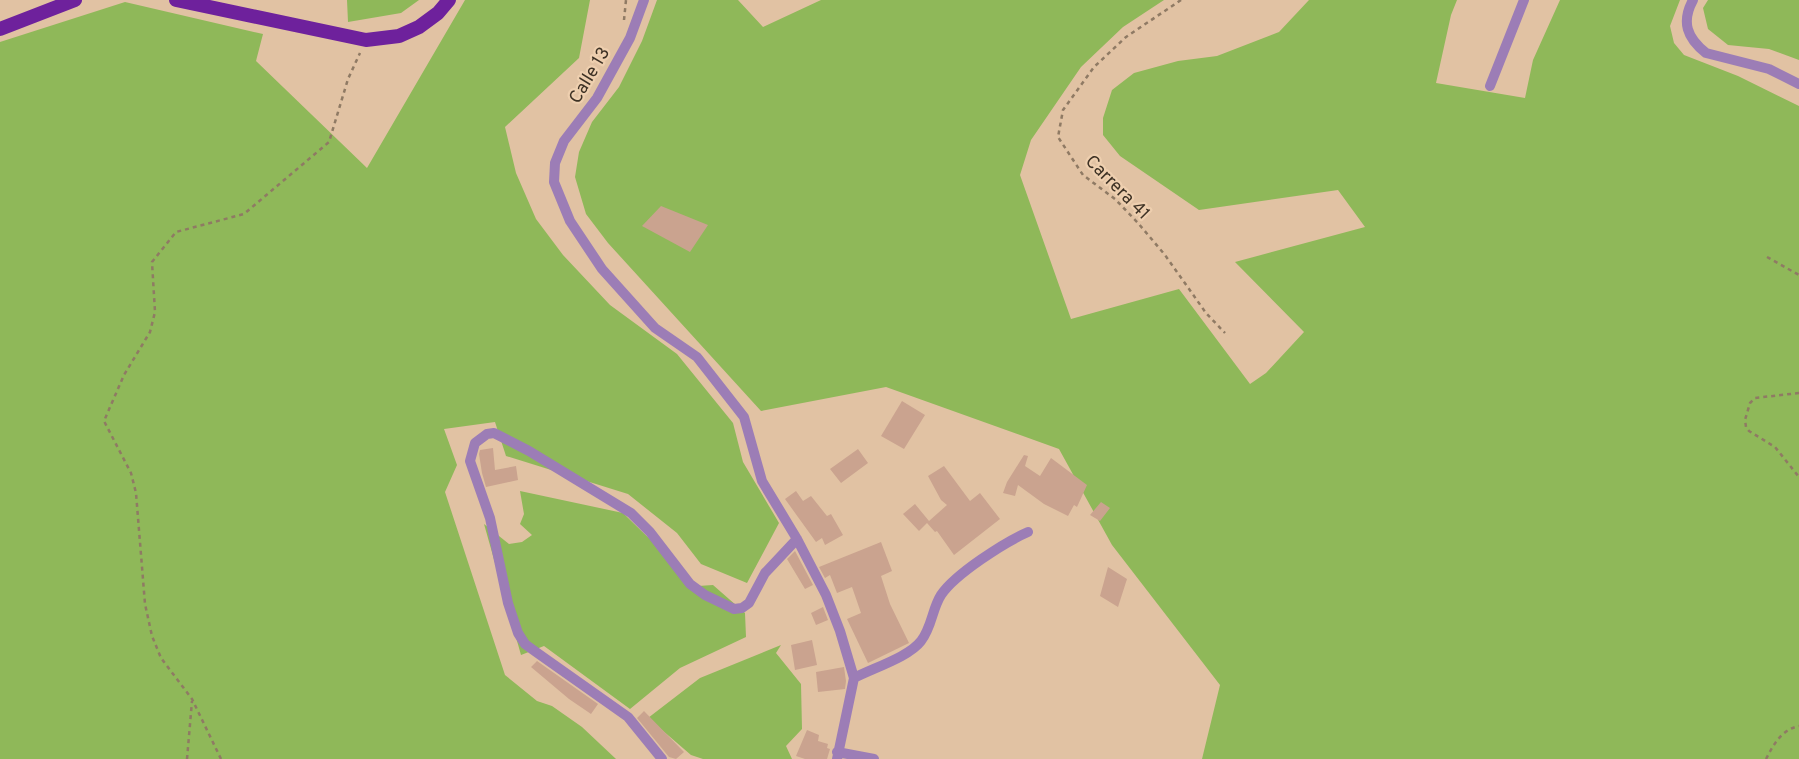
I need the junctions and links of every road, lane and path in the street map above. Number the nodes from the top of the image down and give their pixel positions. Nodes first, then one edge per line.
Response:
1 (75, 0) edge
2 (176, 0) edge
3 (448, 0) edge
4 (644, 0) edge
5 (1181, 0) edge
6 (1524, 0) edge
7 (1693, 0) edge
8 (0, 29) edge
9 (366, 40) junction
10 (1799, 84) edge
11 (1490, 86) dead end
12 (1767, 257) dead end
13 (1799, 275) edge
14 (1225, 333) dead end
15 (1799, 392) edge
16 (1799, 477) edge
17 (1028, 532) dead end
18 (797, 539) junction
19 (854, 678) junction
20 (192, 699) junction
21 (1799, 726) edge
22 (837, 756) edge
23 (187, 759) edge
24 (221, 759) edge
25 (662, 759) edge
26 (874, 759) edge
27 (1766, 759) edge

1 - 8 highway
2 - 9 highway
3 - 9 highway
4 - 18 street, Calle 13
5 - 14 path, Carrera 41
6 - 11 street
7 - 10 street
9 - 20 path
12 - 13 path
15 - 16 path
17 - 19 street
18 - 19 street
18 - 25 street
19 - 22 street
20 - 23 path
20 - 24 path
21 - 27 path
22 - 26 street

